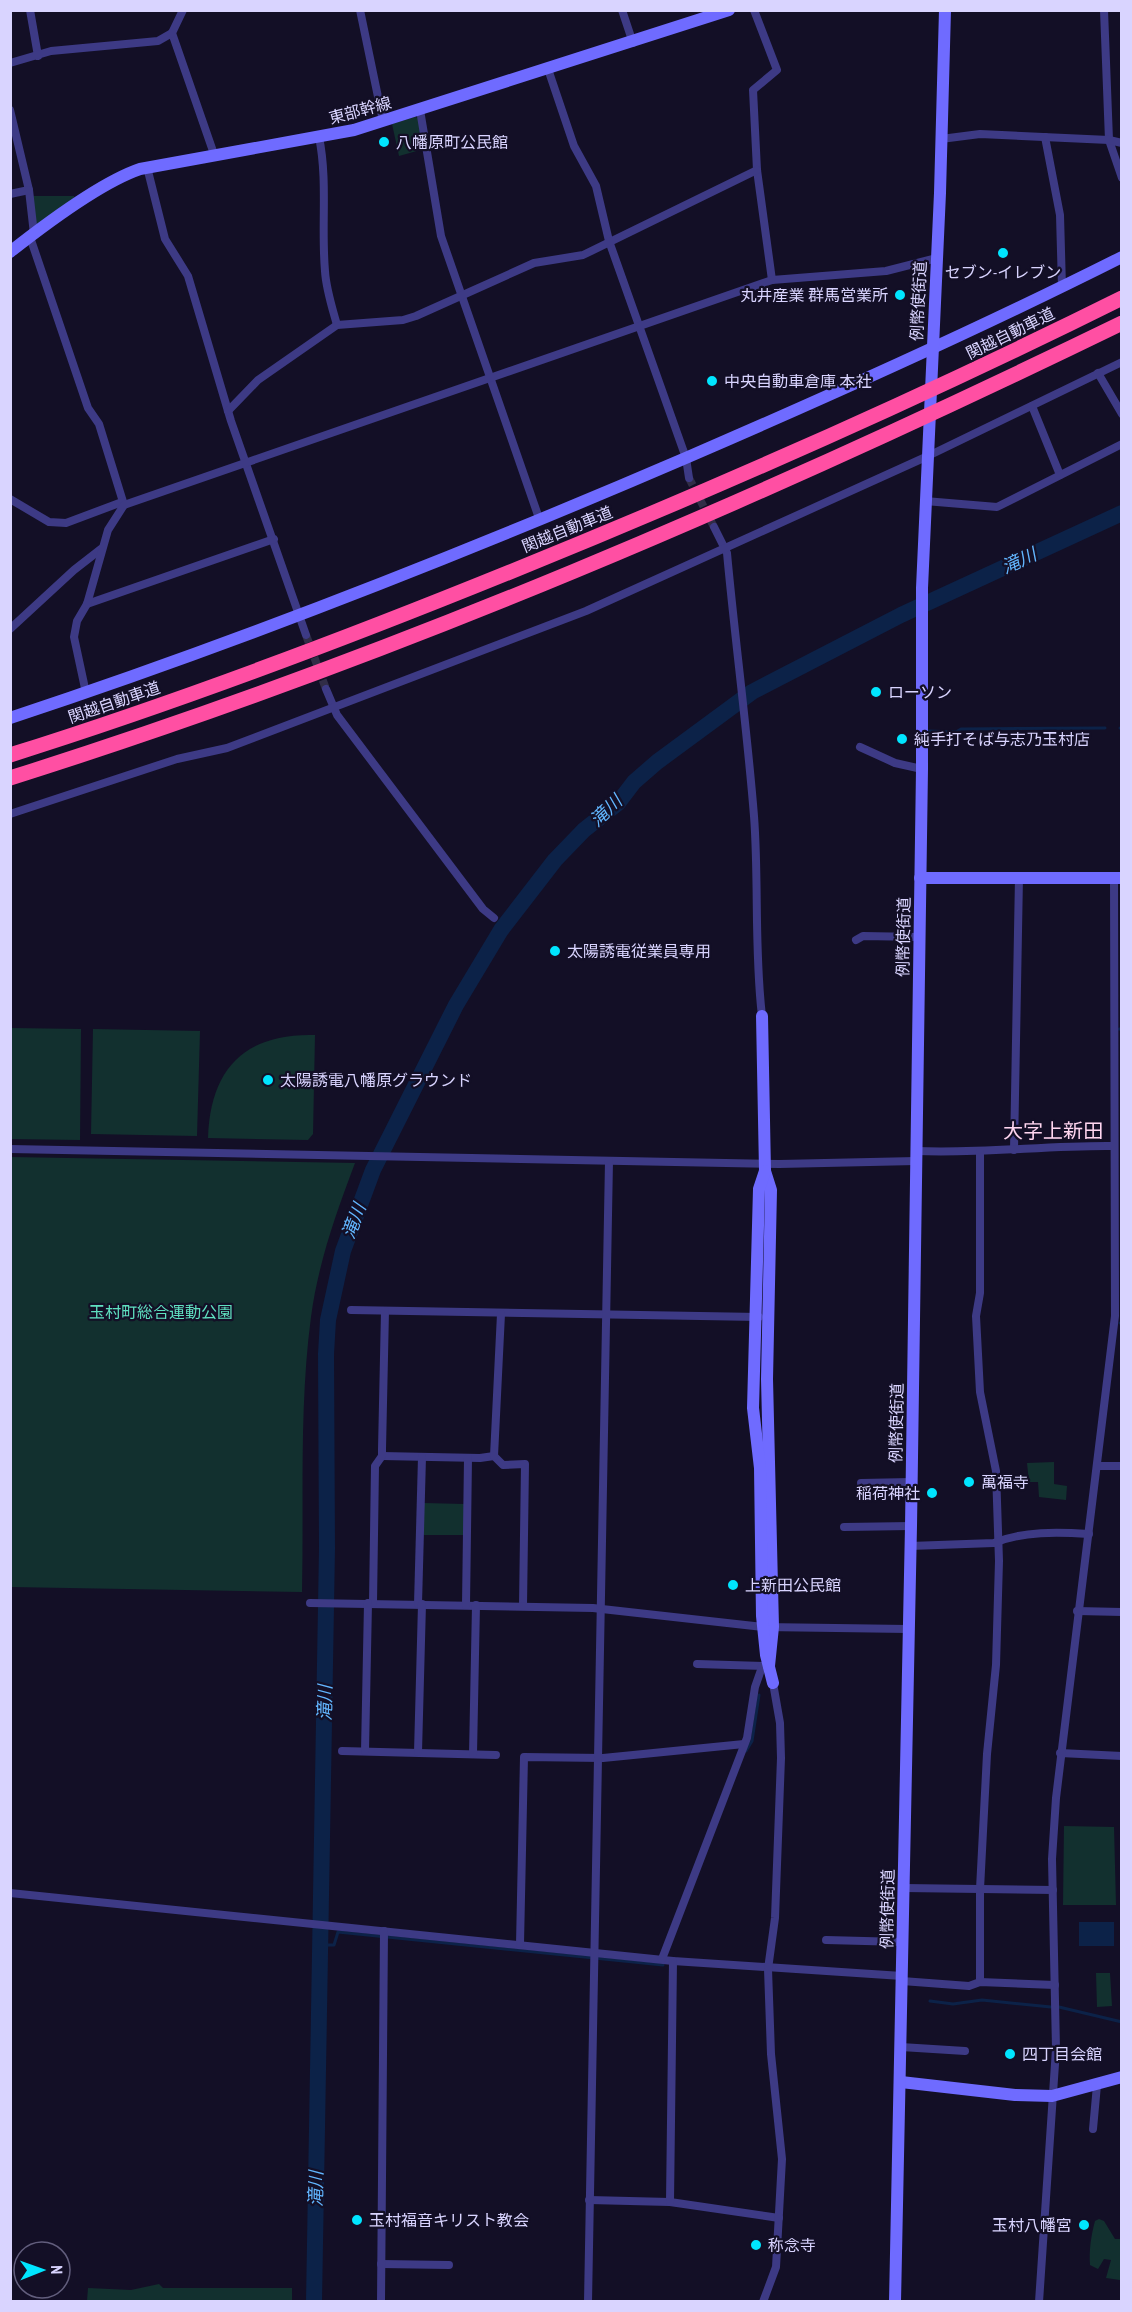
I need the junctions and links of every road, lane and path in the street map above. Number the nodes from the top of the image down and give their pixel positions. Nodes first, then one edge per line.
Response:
1 (30, 10) edge
2 (183, 10) edge
3 (360, 10) edge
4 (622, 10) edge
5 (729, 10) edge
6 (754, 10) edge
7 (945, 10) edge
8 (1104, 10) edge
9 (172, 33) junction
10 (633, 43) junction
11 (38, 56) junction
12 (10, 63) edge
13 (548, 69) junction
14 (10, 110) edge
15 (420, 110) junction
16 (383, 121) junction
17 (1045, 136) junction
18 (320, 137) junction
19 (941, 139) junction
20 (1109, 140) junction
21 (1122, 143) edge
22 (215, 157) junction
23 (147, 167) junction
24 (757, 170) junction
25 (1122, 178) edge
26 (29, 190) junction
27 (10, 194) edge
28 (32, 235) junction
29 (609, 241) junction
30 (10, 252) edge
31 (1122, 257) edge
32 (937, 258) junction
33 (772, 280) junction
34 (1062, 287) junction
35 (460, 294) junction
36 (1122, 298) edge
37 (1122, 323) edge
38 (337, 325) junction
39 (640, 325) junction
40 (932, 347) junction
41 (1122, 362) edge
42 (1098, 374) junction
43 (491, 378) junction
44 (1032, 406) junction
45 (228, 411) junction
46 (1122, 414) edge
47 (1122, 444) edge
48 (928, 456) junction
49 (686, 458) junction
50 (246, 463) junction
51 (1060, 475) junction
52 (689, 477) tunnel mouth
53 (10, 499) edge
54 (925, 501) junction
55 (123, 503) junction
56 (540, 521) junction
57 (714, 527) tunnel mouth
58 (274, 538) junction
59 (724, 547) junction
60 (101, 549) junction
61 (87, 604) junction
62 (299, 616) junction
63 (10, 629) edge
64 (306, 634) tunnel mouth
65 (326, 689) tunnel mouth
66 (86, 693) junction
67 (334, 709) junction
68 (10, 718) edge
69 (860, 747) dead end
70 (10, 755) edge
71 (922, 769) junction
72 (10, 778) edge
73 (10, 814) edge
74 (1019, 877) junction
75 (920, 878) junction
76 (1118, 878) edge
77 (494, 918) dead end
78 (920, 937) junction
79 (856, 940) dead end
80 (762, 1016) joint
81 (1114, 1146) junction
82 (10, 1149) edge
83 (1014, 1150) junction
84 (980, 1152) junction
85 (916, 1156) junction
86 (609, 1161) junction
87 (765, 1167) junction
88 (351, 1310) dead end
89 (385, 1311) junction
90 (501, 1314) junction
91 (606, 1315) junction
92 (755, 1317) junction
93 (768, 1317) junction
94 (382, 1456) junction
95 (494, 1456) junction
96 (422, 1457) junction
97 (468, 1458) junction
98 (1098, 1466) junction
99 (1122, 1466) edge
100 (911, 1482) junction
101 (861, 1483) dead end
102 (911, 1526) junction
103 (844, 1527) dead end
104 (1089, 1534) junction
105 (999, 1541) junction
106 (910, 1546) junction
107 (311, 1603) dead end
108 (370, 1603) junction
109 (420, 1604) junction
110 (466, 1605) junction
111 (476, 1605) junction
112 (523, 1606) junction
113 (600, 1608) junction
114 (1077, 1611) junction
115 (1122, 1612) edge
116 (768, 1627) junction
117 (908, 1629) junction
118 (698, 1664) dead end
119 (766, 1666) junction
120 (773, 1683) joint
121 (744, 1744) junction
122 (342, 1751) dead end
123 (365, 1751) junction
124 (418, 1752) junction
125 (1060, 1753) junction
126 (473, 1754) junction
127 (496, 1755) dead end
128 (1122, 1756) edge
129 (598, 1758) junction
130 (904, 1888) junction
131 (980, 1889) junction
132 (1053, 1890) junction
133 (10, 1893) edge
134 (384, 1931) junction
135 (826, 1940) dead end
136 (903, 1942) junction
137 (520, 1944) junction
138 (593, 1951) junction
139 (662, 1959) junction
140 (673, 1961) junction
141 (768, 1969) junction
142 (902, 1978) junction
143 (980, 1982) junction
144 (1055, 1985) junction
145 (901, 2047) junction
146 (964, 2051) dead end
147 (1122, 2077) edge
148 (901, 2082) junction
149 (1097, 2085) junction
150 (1052, 2096) junction
151 (1093, 2129) dead end
152 (589, 2200) junction
153 (670, 2202) junction
154 (779, 2218) junction
155 (381, 2264) junction
156 (449, 2265) dead end
157 (381, 2301) edge
158 (588, 2301) edge
159 (763, 2301) edge
160 (895, 2301) edge
161 (1039, 2301) edge

1 - 11 street
2 - 9 street
3 - 16 street
4 - 10 street
5 - 10 street, 東部幹線
6 - 24 street
7 - 19 street, 例幣使街道
8 - 20 street
9 - 11 street
9 - 22 street
10 - 13 street, 東部幹線
11 - 12 street
13 - 15 street, 東部幹線
13 - 29 street
14 - 26 street
15 - 16 street, 東部幹線
15 - 35 street
16 - 18 street, 東部幹線
17 - 19 street
17 - 20 street
17 - 34 street
18 - 22 street, 東部幹線
18 - 38 street
19 - 32 street, 例幣使街道
20 - 21 street
20 - 25 street
22 - 23 street, 東部幹線
23 - 28 street, 東部幹線
23 - 45 street
24 - 29 street
24 - 33 street
26 - 27 street
26 - 28 street
28 - 30 street, 東部幹線
28 - 55 street
29 - 35 street
29 - 39 street
31 - 34 street
32 - 33 street
32 - 40 street, 例幣使街道
33 - 39 street
34 - 40 street
35 - 38 street
35 - 43 street
36 - 70 highway, 関越自動車道
37 - 72 highway
38 - 45 street
39 - 43 street
39 - 49 street
40 - 48 street, 例幣使街道
40 - 49 street
41 - 42 street
42 - 44 street
42 - 46 street
43 - 50 street
43 - 56 street
44 - 48 street
44 - 51 street
45 - 50 street
47 - 51 street
48 - 54 street, 例幣使街道
48 - 59 street
49 - 52 street
49 - 56 street
50 - 55 street
50 - 58 street
51 - 54 street
53 - 55 street
54 - 71 street, 例幣使街道
55 - 60 street
56 - 62 street
57 - 59 street
58 - 61 street
58 - 62 street
59 - 67 street
59 - 80 street
60 - 61 street
60 - 63 street
61 - 66 street
62 - 64 street
62 - 66 street
65 - 67 street
66 - 68 street
67 - 73 street
67 - 77 street
69 - 71 street
71 - 75 street, 例幣使街道
74 - 75 street
74 - 76 street
74 - 83 street
75 - 78 street, 例幣使街道
76 - 81 street
78 - 79 street
78 - 85 street, 例幣使街道
80 - 87 street
81 - 83 street
81 - 98 street
82 - 86 street
83 - 84 street
84 - 85 street
84 - 105 street
85 - 87 street
85 - 100 street, 例幣使街道
86 - 87 street
86 - 91 street
87 - 92 street
87 - 93 street
88 - 89 street
89 - 90 street
89 - 94 street
90 - 91 street
90 - 95 street
91 - 92 street
91 - 113 street
92 - 93 street
92 - 116 street
93 - 116 street
94 - 96 street
94 - 108 street
95 - 97 street
95 - 112 street
96 - 97 street
96 - 109 street
97 - 110 street
98 - 99 street
98 - 104 street
100 - 101 street
100 - 102 street, 例幣使街道
102 - 103 street
102 - 106 street, 例幣使街道
104 - 105 street
104 - 114 street
105 - 106 street
105 - 131 street
106 - 117 street, 例幣使街道
107 - 108 street
108 - 109 street
108 - 123 street
109 - 110 street
109 - 124 street
110 - 111 street
111 - 112 street
111 - 126 street
112 - 113 street
113 - 116 street
113 - 129 street
114 - 115 street
114 - 125 street
116 - 117 street
116 - 119 street
117 - 130 street, 例幣使街道
118 - 119 street
119 - 120 street
119 - 121 street
120 - 141 street
121 - 129 street
121 - 139 street
122 - 123 street
123 - 124 street
124 - 126 street
125 - 128 street
125 - 132 street
126 - 127 street
129 - 137 street
129 - 138 street
130 - 131 street
130 - 136 street, 例幣使街道
131 - 132 street
131 - 143 street
132 - 144 street
133 - 134 street
134 - 137 street
134 - 155 street
135 - 136 street
136 - 142 street, 例幣使街道
137 - 138 street
138 - 139 street
138 - 152 street
139 - 140 street
140 - 141 street
140 - 153 street
141 - 142 street
141 - 154 street
142 - 143 street
142 - 145 street, 例幣使街道
143 - 144 street
144 - 150 street
145 - 146 street
145 - 148 street, 例幣使街道
147 - 149 street
148 - 150 street
148 - 160 street, 例幣使街道
149 - 150 street
149 - 151 street
150 - 161 street
152 - 153 street
152 - 158 street
153 - 154 street
154 - 159 street
155 - 156 street
155 - 157 street

